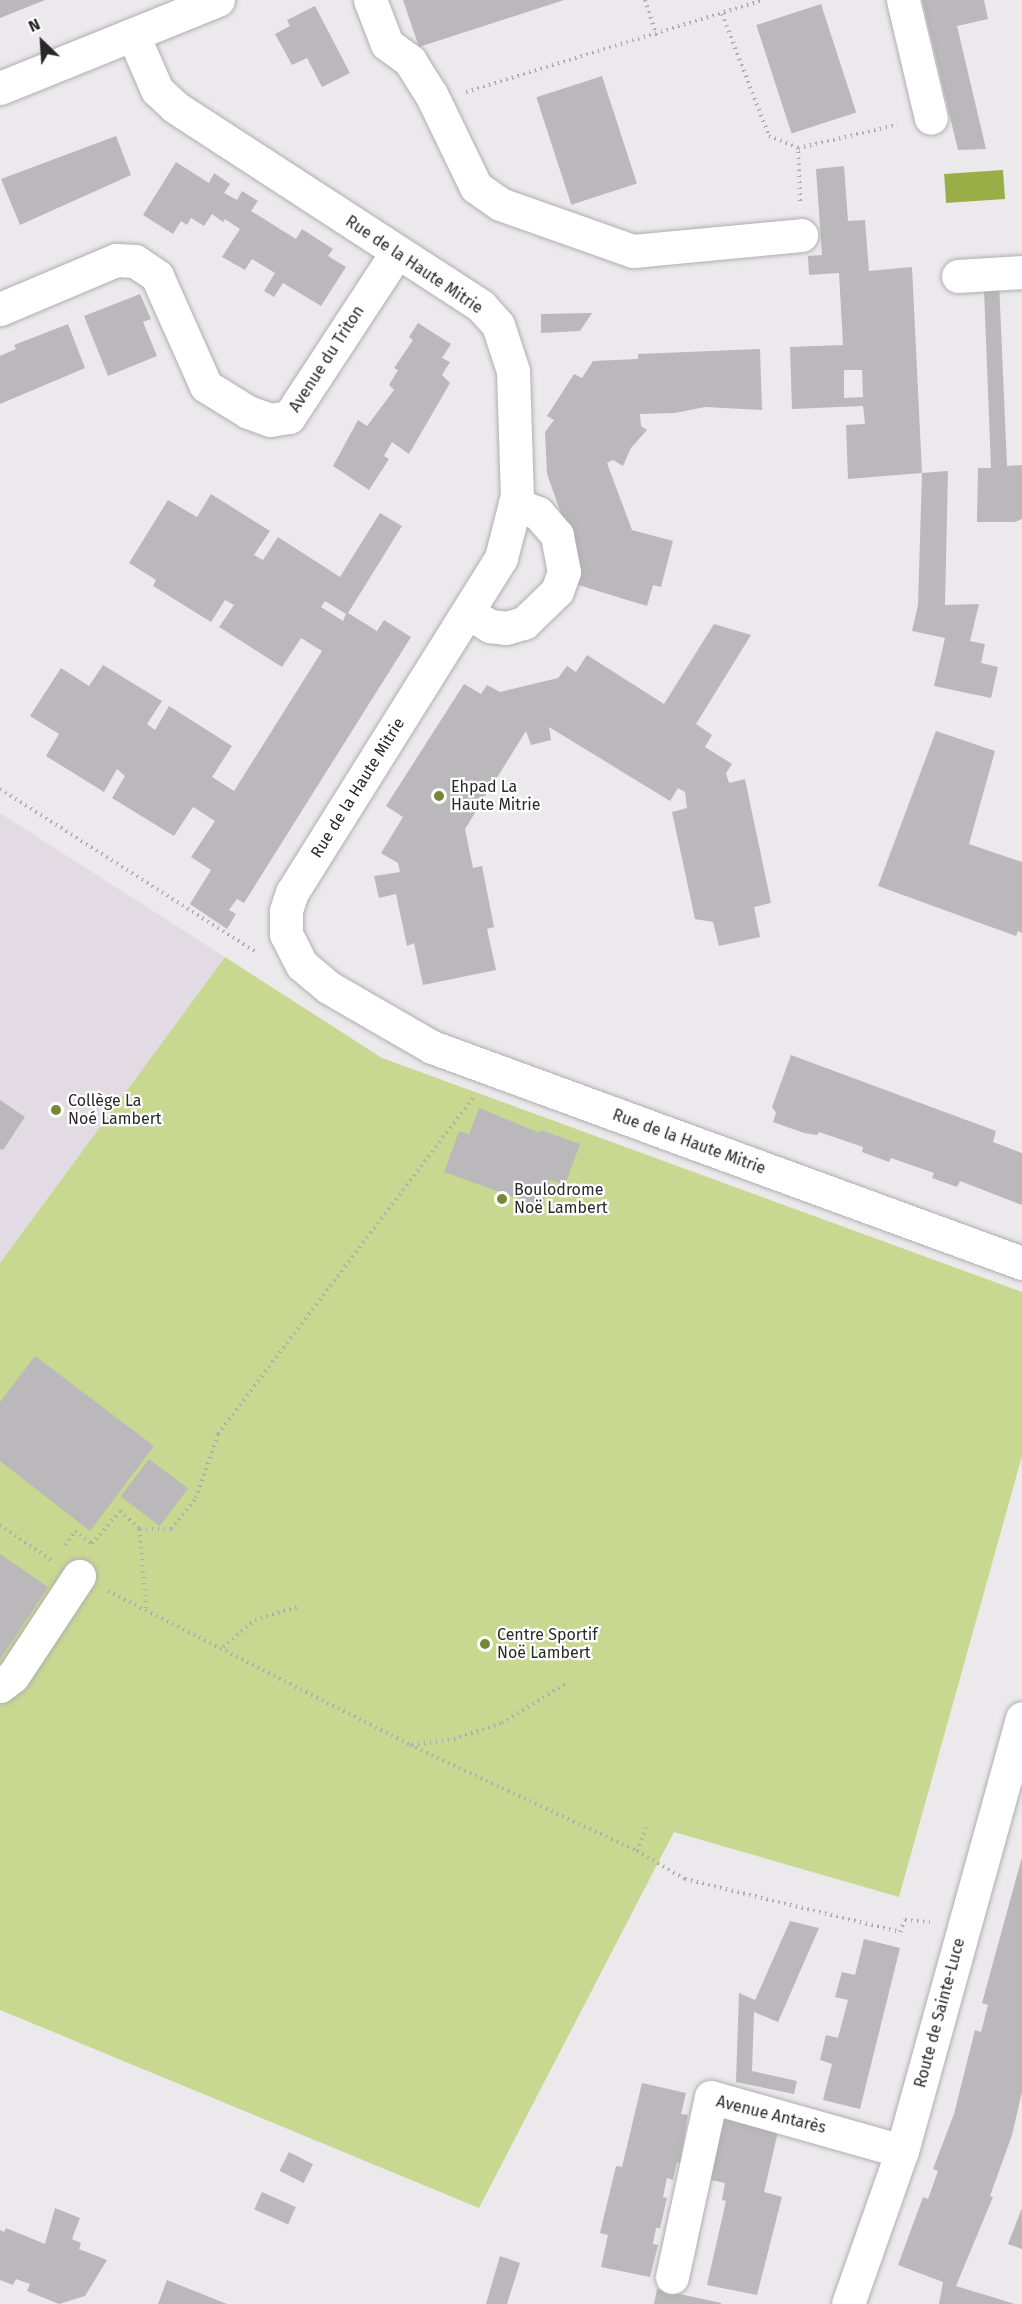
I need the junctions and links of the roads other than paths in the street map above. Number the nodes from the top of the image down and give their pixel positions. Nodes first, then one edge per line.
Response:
1 (218, 0) edge
2 (370, 0) edge
3 (903, 0) edge
4 (133, 35) junction
5 (0, 88) edge
6 (931, 118) road end
7 (801, 235) road end
8 (397, 252) junction
9 (1022, 272) edge
10 (958, 276) dead end
11 (1, 308) edge
12 (515, 504) junction
13 (469, 613) junction
14 (1022, 1263) edge
15 (79, 1576) road end
16 (0, 1686) edge
17 (1022, 1718) edge
18 (1013, 1779) edge
19 (902, 2151) junction
20 (672, 2277) dead end
21 (848, 2304) edge

1 - 4 street
2 - 7 street
3 - 6 street
4 - 5 street
4 - 8 street, Rue de la Haute Mitrie
8 - 11 street, Avenue du Triton
8 - 12 street, Rue de la Haute Mitrie
9 - 10 street
12 - 13 street, Rue de la Haute Mitrie
12 - 13 street
13 - 14 street, Rue de la Haute Mitrie
15 - 16 street
17 - 18 street, Route de Sainte-Luce
18 - 19 street, Route de Sainte-Luce
19 - 20 street, Avenue Antarès
19 - 21 street, Route de Sainte-Luce

